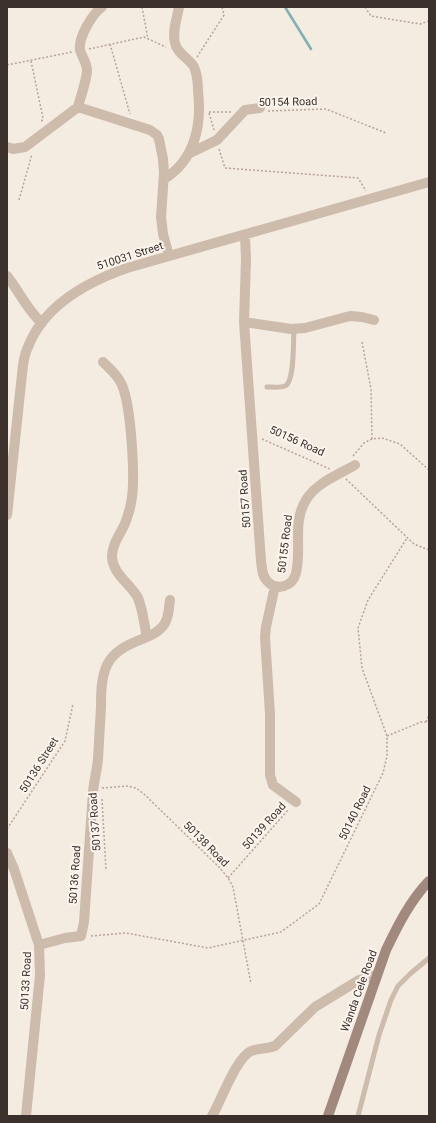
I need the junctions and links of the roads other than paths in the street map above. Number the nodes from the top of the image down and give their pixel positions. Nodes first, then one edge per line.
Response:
1 (102, 7) edge
2 (179, 7) edge
3 (78, 107) junction
4 (263, 110) road end
5 (7, 147) edge
6 (190, 152) junction
7 (164, 179) junction
8 (429, 182) edge
9 (245, 235) junction
10 (169, 256) junction
11 (7, 276) edge
12 (374, 320) dead end
13 (244, 322) junction
14 (42, 323) junction
15 (294, 329) junction
16 (103, 362) dead end
17 (267, 387) dead end
18 (252, 435) joint
19 (352, 463) road end
20 (7, 515) edge
21 (262, 561) joint
22 (275, 586) junction
23 (170, 600) dead end
24 (146, 637) junction
25 (296, 802) road end
26 (7, 853) edge
27 (429, 881) edge
28 (39, 946) junction
29 (429, 958) edge
30 (376, 975) junction
31 (26, 1116) edge
32 (212, 1116) edge
33 (328, 1116) edge
34 (358, 1116) edge

1 - 3 street
2 - 6 street
3 - 5 street
3 - 7 street
4 - 6 street
6 - 7 street
7 - 10 street
8 - 9 street, 510031 Street
9 - 10 street, 510031 Street
9 - 13 street, 50156 Road
10 - 14 street, 510031 Street
11 - 14 street
12 - 15 street
13 - 15 street
13 - 18 street, 50156 Road
14 - 20 street, 510031 Street
15 - 17 lane
16 - 24 street
18 - 21 street, 50157 Road
19 - 22 street, 50155 Road
21 - 22 street, 50155 Road
22 - 25 street
23 - 24 street, 50136 Road
24 - 28 street, 50136 Road
26 - 28 street, 50133 Road
27 - 30 street, Wanda Cele Road
28 - 31 street, 50133 Road
29 - 34 lane
30 - 32 street
30 - 33 street, Wanda Cele Road

